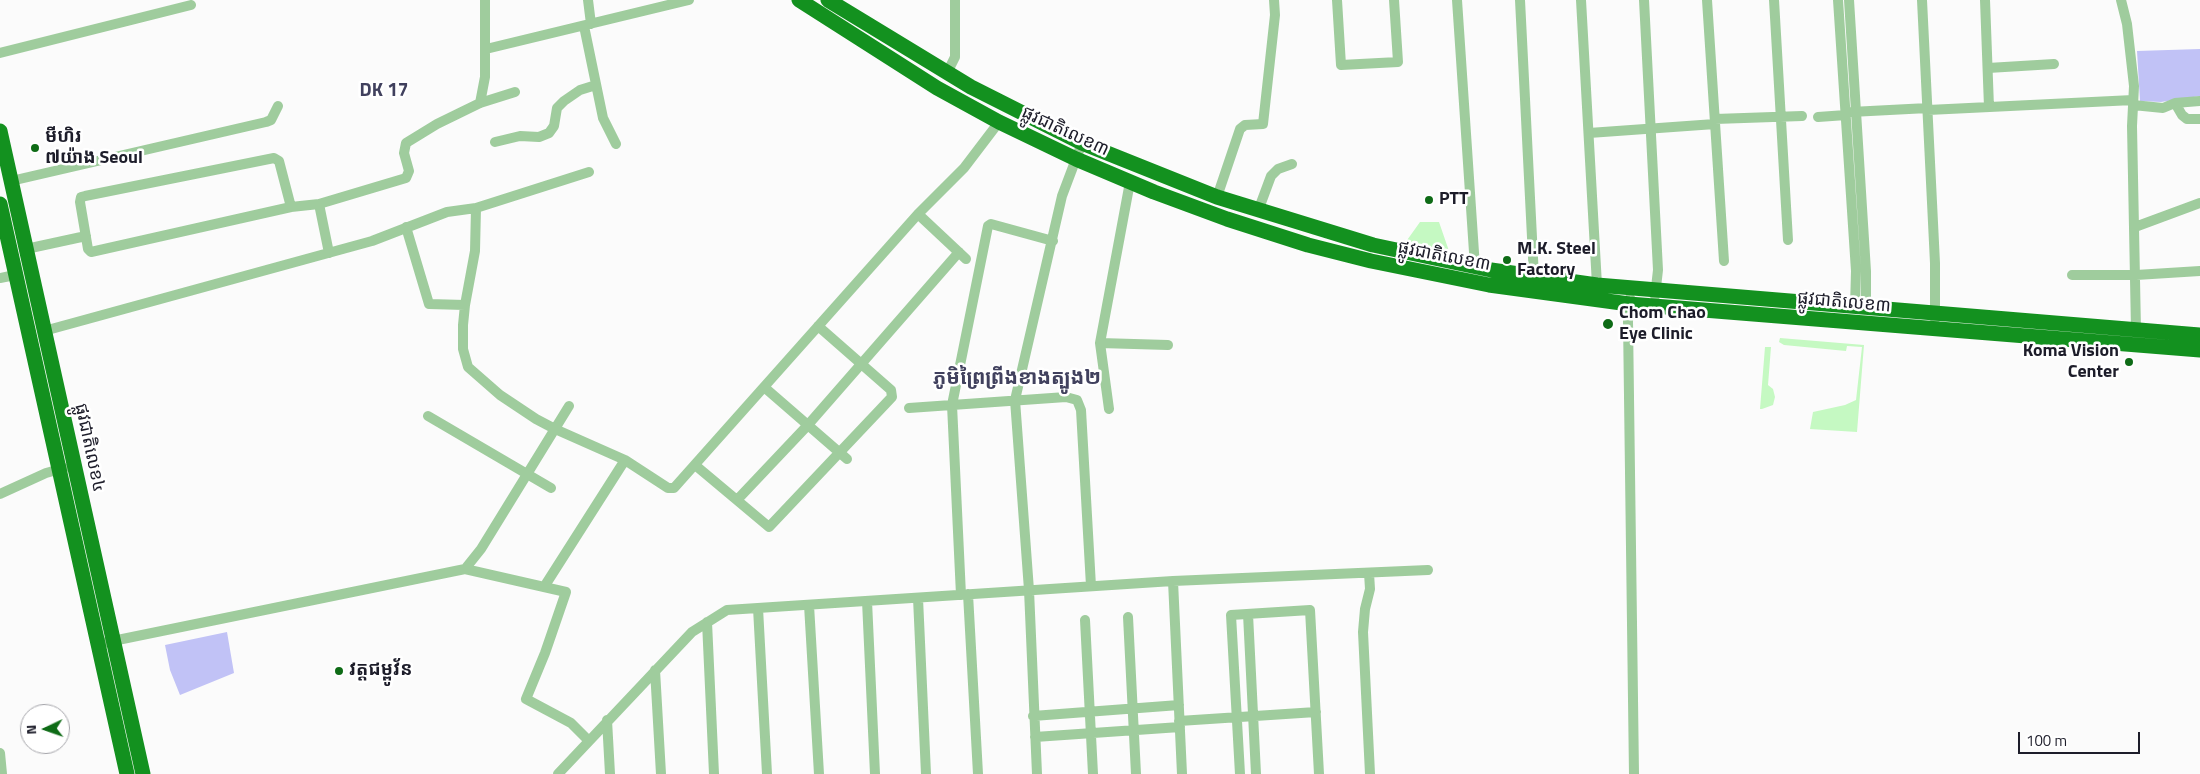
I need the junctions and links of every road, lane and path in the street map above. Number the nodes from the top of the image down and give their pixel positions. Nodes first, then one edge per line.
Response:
1 (485, 0) edge
2 (588, 0) edge
3 (689, 0) edge
4 (799, 0) edge
5 (828, 0) edge
6 (955, 0) edge
7 (1274, 0) edge
8 (1337, 0) edge
9 (1394, 0) edge
10 (1457, 0) edge
11 (1520, 0) edge
12 (1581, 0) edge
13 (1644, 0) edge
14 (1707, 0) edge
15 (1774, 0) edge
16 (1838, 0) edge
17 (1849, 0) edge
18 (1922, 0) edge
19 (1985, 0) edge
20 (2121, 0) edge
21 (191, 5) dead end
22 (588, 25) junction
23 (486, 49) junction
24 (0, 52) edge
25 (2054, 64) dead end
26 (1988, 68) junction
27 (947, 73) junction
28 (596, 85) junction
29 (515, 92) dead end
30 (2200, 101) edge
31 (2133, 103) junction
32 (2175, 103) junction
33 (480, 104) junction
34 (278, 106) dead end
35 (1989, 107) junction
36 (1928, 111) junction
37 (1850, 115) junction
38 (1782, 116) junction
39 (1802, 116) dead end
40 (1818, 117) dead end
41 (2200, 119) edge
42 (999, 122) junction
43 (1715, 122) junction
44 (1651, 129) junction
45 (0, 131) edge
46 (1589, 133) junction
47 (495, 142) dead end
48 (1082, 143) junction
49 (616, 144) dead end
50 (1076, 159) junction
51 (1292, 164) dead end
52 (589, 172) dead end
53 (11, 181) junction
54 (1130, 182) junction
55 (1217, 197) junction
56 (2200, 203) edge
57 (0, 204) edge
58 (320, 204) junction
59 (291, 207) junction
60 (476, 208) junction
61 (1258, 211) junction
62 (918, 214) junction
63 (406, 227) junction
64 (2135, 227) junction
65 (86, 236) junction
66 (1788, 240) dead end
67 (1053, 241) junction
68 (26, 249) junction
69 (328, 253) junction
70 (1724, 261) dead end
71 (1475, 267) junction
72 (2200, 271) edge
73 (15, 275) junction
74 (2072, 275) dead end
75 (2136, 275) junction
76 (1534, 277) junction
77 (0, 278) edge
78 (1598, 285) junction
79 (1631, 288) junction
80 (1655, 298) junction
81 (1629, 304) junction
82 (464, 305) junction
83 (1860, 308) junction
84 (1935, 322) junction
85 (818, 326) junction
86 (44, 330) junction
87 (2136, 330) junction
88 (2200, 335) edge
89 (1100, 343) junction
90 (1168, 345) dead end
91 (2200, 350) edge
92 (860, 363) junction
93 (764, 387) junction
94 (1015, 400) junction
95 (952, 405) junction
96 (569, 406) dead end
97 (909, 408) dead end
98 (1109, 409) dead end
99 (428, 416) dead end
100 (807, 426) junction
101 (555, 429) junction
102 (838, 452) junction
103 (847, 459) dead end
104 (625, 460) junction
105 (695, 465) junction
106 (67, 467) junction
107 (526, 475) junction
108 (550, 488) dead end
109 (0, 494) edge
110 (737, 500) junction
111 (465, 569) junction
112 (1428, 570) dead end
113 (1369, 573) junction
114 (1173, 581) junction
115 (1091, 586) junction
116 (544, 587) junction
117 (1029, 590) junction
118 (964, 595) junction
119 (918, 598) junction
120 (867, 601) junction
121 (809, 605) junction
122 (758, 608) junction
123 (1248, 614) junction
124 (1128, 618) dead end
125 (1085, 620) dead end
126 (707, 622) junction
127 (113, 640) junction
128 (98, 644) junction
129 (655, 670) junction
130 (1179, 705) junction
131 (1133, 708) junction
132 (1090, 712) junction
133 (1316, 712) junction
134 (1033, 716) junction
135 (1253, 716) junction
136 (1237, 717) junction
137 (607, 720) junction
138 (1180, 724) junction
139 (1134, 730) junction
140 (1091, 733) junction
141 (1035, 737) junction
142 (588, 740) junction
143 (0, 753) edge
144 (2, 774) edge
145 (126, 774) edge
146 (143, 774) edge
147 (558, 774) edge
148 (610, 774) edge
149 (661, 774) edge
150 (714, 774) edge
151 (767, 774) edge
152 (819, 774) edge
153 (875, 774) edge
154 (926, 774) edge
155 (978, 774) edge
156 (1037, 774) edge
157 (1093, 774) edge
158 (1136, 774) edge
159 (1182, 774) edge
160 (1240, 774) edge
161 (1256, 774) edge
162 (1319, 774) edge
163 (1370, 774) edge
164 (1634, 774) edge

1 - 23 street
2 - 22 street
3 - 22 street
4 - 42 highway, ផ្លូវជាតិលេខ៣
5 - 27 highway, ផ្លូវជាតិលេខ៣
6 - 27 street
7 - 55 street
8 - 9 street
10 - 71 street
11 - 76 street
12 - 46 street
13 - 44 street
14 - 43 street
15 - 38 street
16 - 37 street
17 - 37 street
18 - 36 street
19 - 26 street
20 - 31 street
21 - 24 street
22 - 23 street
22 - 28 street
23 - 33 street
25 - 26 street
26 - 35 street
27 - 48 highway, ផ្លូវជាតិលេខ៣
28 - 47 street
28 - 49 street
29 - 33 street
30 - 32 street
31 - 32 street
31 - 35 street
31 - 64 street
32 - 41 street
33 - 58 street
34 - 53 street
35 - 36 street
36 - 37 street
36 - 84 street
37 - 40 street
37 - 83 street
38 - 39 street
38 - 43 street
38 - 66 street
42 - 50 highway, ផ្លូវជាតិលេខ៣
42 - 62 street
43 - 44 street
43 - 70 street
44 - 46 street
44 - 80 street
45 - 53 highway, ផ្លូវជាតិលេខ៤
46 - 78 street
48 - 50 street
48 - 55 highway, ផ្លូវជាតិលេខ៣
50 - 54 highway, ផ្លូវជាតិលេខ៣
50 - 67 street
51 - 61 street
52 - 60 street
53 - 68 highway, ផ្លូវជាតិលេខ៤
54 - 81 highway, ផ្លូវជាតិលេខ៣
54 - 89 street
55 - 61 highway, ផ្លូវជាតិលេខ៣
56 - 64 street
57 - 73 highway, ផ្លូវជាតិលេខ៤
58 - 59 street
58 - 69 street
59 - 65 street
59 - 65 street
60 - 63 street
60 - 82 street
61 - 71 highway, ផ្លូវជាតិលេខ៣
62 - 85 street
62 - 92 street
63 - 69 street
63 - 82 street
64 - 75 street
65 - 68 street
67 - 94 street
67 - 95 street
68 - 86 highway, ផ្លូវជាតិលេខ៤
69 - 86 street
71 - 76 highway, ផ្លូវជាតិលេខ៣
72 - 75 street
73 - 77 street
73 - 106 highway, ផ្លូវជាតិលេខ៤
74 - 75 street
75 - 87 street
76 - 78 highway, ផ្លូវជាតិលេខ៣
78 - 79 highway, ផ្លូវជាតិលេខ៣
79 - 80 highway, ផ្លូវជាតិលេខ៣
79 - 81 street
80 - 81 highway, ផ្លូវជាតិលេខ៣
80 - 83 highway, ផ្លូវជាតិលេខ៣
80 - 84 highway, ផ្លូវជាតិលេខ៣
81 - 164 street
82 - 101 street
83 - 84 highway, ផ្លូវជាតិលេខ៣
84 - 87 highway, ផ្លូវជាតិលេខ៣
84 - 91 highway, ផ្លូវជាតិលេខ៣
85 - 92 street
85 - 93 street
86 - 106 highway, ផ្លូវជាតិលេខ៤
87 - 88 highway, ផ្លូវជាតិលេខ៣
89 - 90 street
89 - 98 street
92 - 100 street
92 - 102 street
93 - 100 street
93 - 105 street
94 - 95 street
94 - 115 street
94 - 117 street
95 - 97 street
95 - 118 street
96 - 101 street
99 - 107 street
100 - 102 street
100 - 110 street
101 - 104 street
101 - 107 street
102 - 103 street
102 - 110 street
104 - 105 street
104 - 116 street
105 - 110 street
106 - 109 street
106 - 127 highway, ផ្លូវជាតិលេខ៤
106 - 128 highway, ផ្លូវជាតិលេខ៤
107 - 108 street
107 - 111 street
111 - 116 street
111 - 127 street
112 - 113 street
113 - 114 street
113 - 163 street
114 - 115 street
114 - 130 street
115 - 117 street
116 - 142 street
117 - 118 street
117 - 134 street
118 - 119 street
118 - 155 street
119 - 120 street
119 - 154 street
120 - 121 street
120 - 153 street
121 - 122 street
121 - 152 street
122 - 126 street
122 - 151 street
123 - 133 street
123 - 135 street
123 - 136 street
124 - 131 street
125 - 132 street
126 - 129 street
126 - 150 street
127 - 128 street
127 - 146 highway, ផ្លូវជាតិលេខ៤
128 - 145 highway, ផ្លូវជាតិលេខ៤
129 - 137 street
129 - 149 street
130 - 131 street
130 - 138 street
131 - 132 street
131 - 139 street
132 - 134 street
132 - 140 street
133 - 135 street
133 - 162 street
134 - 141 street
135 - 136 street
135 - 161 street
136 - 138 street
136 - 160 street
137 - 142 street
137 - 148 street
138 - 139 street
138 - 159 street
139 - 140 street
139 - 158 street
140 - 141 street
140 - 157 street
141 - 156 street
142 - 147 street
143 - 144 street

